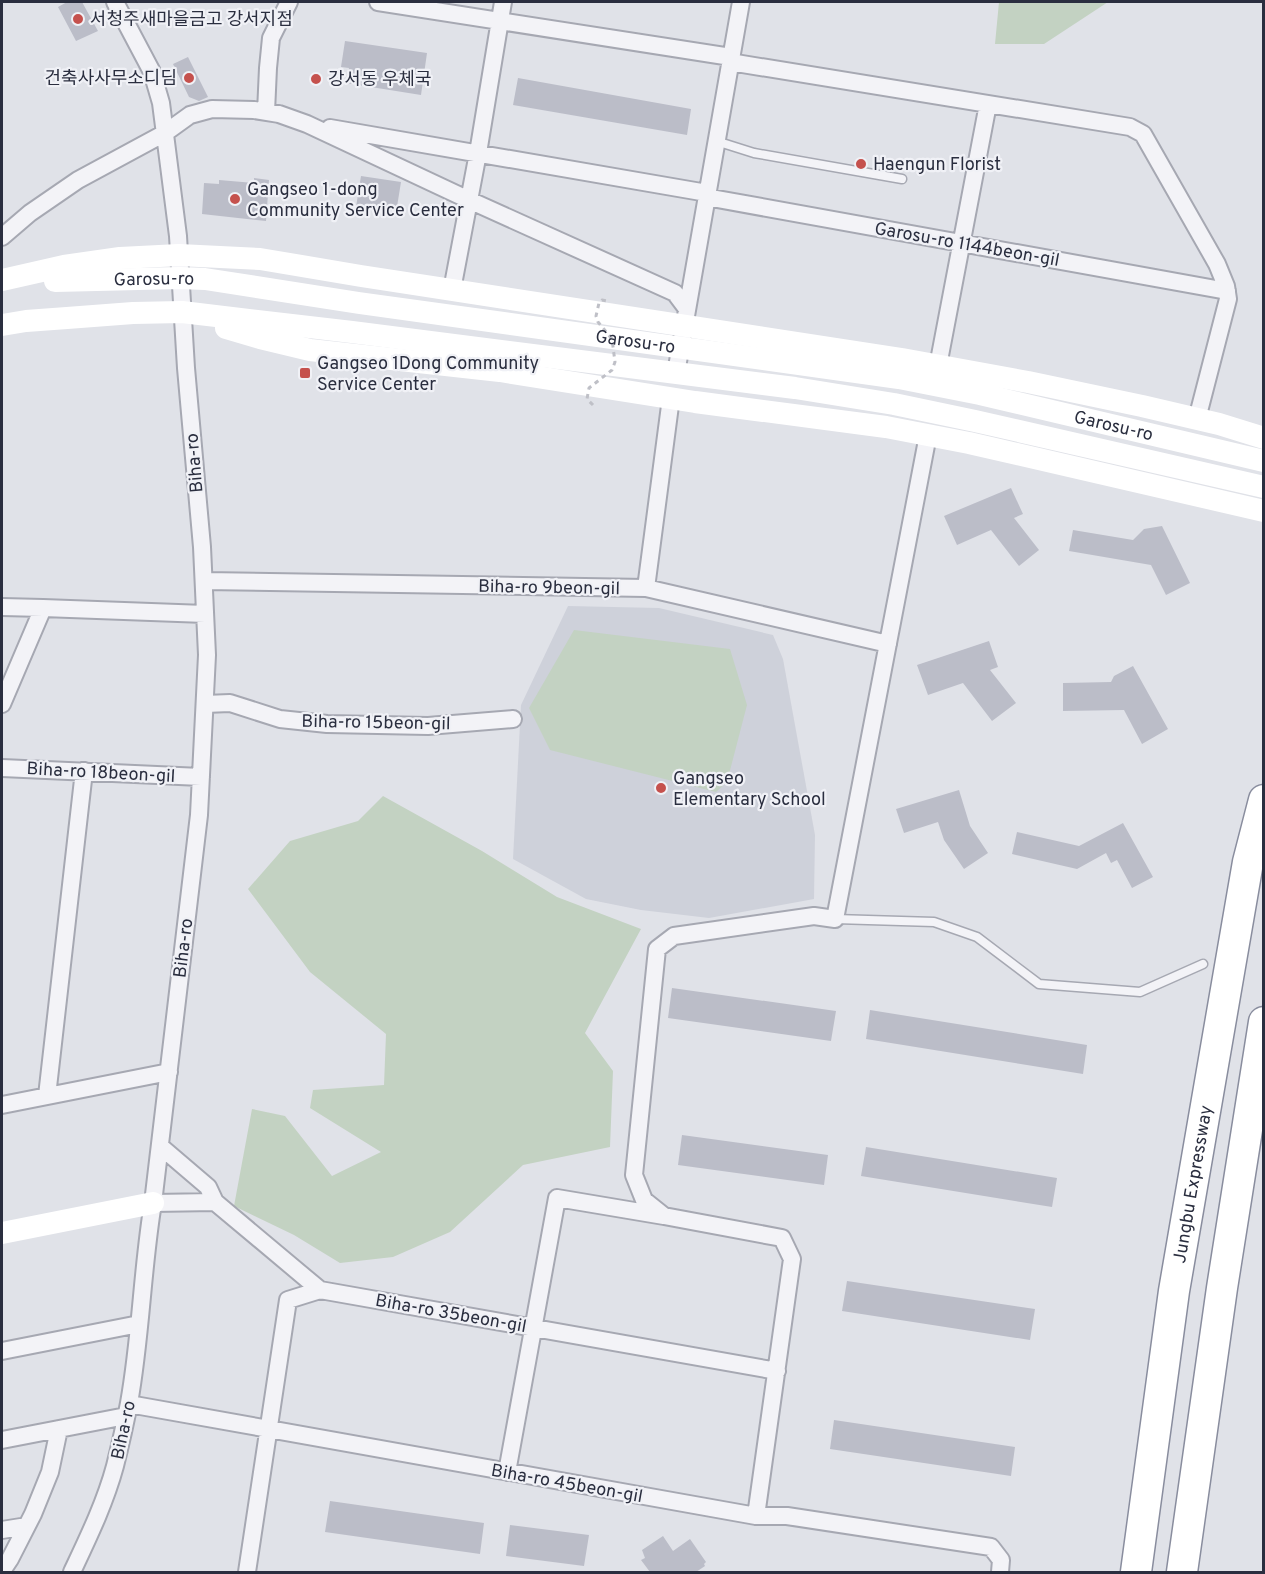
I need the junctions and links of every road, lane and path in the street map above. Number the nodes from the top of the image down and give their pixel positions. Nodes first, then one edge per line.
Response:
1 (115, 2) edge
2 (289, 2) edge
3 (378, 2) edge
4 (503, 2) edge
5 (741, 2) edge
6 (500, 21) junction
7 (731, 60) junction
8 (988, 104) junction
9 (266, 112) junction
10 (307, 124) junction
11 (165, 133) junction
12 (717, 141) junction
13 (478, 153) junction
14 (902, 179) dead end
15 (707, 195) junction
16 (469, 200) junction
17 (2, 237) edge
18 (961, 243) junction
19 (179, 255) junction
20 (180, 278) junction
21 (63, 280) junction
22 (2, 283) edge
23 (452, 290) junction
24 (1227, 291) junction
25 (607, 301) dead end
26 (182, 312) junction
27 (67, 318) junction
28 (2, 325) edge
29 (684, 327) junction
30 (938, 366) junction
31 (675, 373) junction
32 (671, 398) junction
33 (592, 405) dead end
34 (1197, 419) junction
35 (928, 435) junction
36 (1263, 438) edge
37 (1263, 461) edge
38 (1263, 487) edge
39 (1263, 511) edge
40 (204, 581) junction
41 (646, 588) junction
42 (2, 607) edge
43 (43, 608) junction
44 (205, 614) junction
45 (888, 644) junction
46 (2, 704) edge
47 (205, 704) junction
48 (513, 719) dead end
49 (2, 768) edge
50 (84, 771) junction
51 (201, 777) junction
52 (1263, 800) edge
53 (835, 918) junction
54 (1203, 964) dead end
55 (1263, 1022) edge
56 (169, 1072) junction
57 (47, 1096) junction
58 (2, 1105) edge
59 (160, 1146) junction
60 (215, 1202) junction
61 (153, 1203) junction
62 (665, 1216) junction
63 (2, 1233) edge
64 (320, 1290) junction
65 (139, 1324) junction
66 (534, 1328) junction
67 (2, 1351) edge
68 (777, 1371) junction
69 (127, 1410) junction
70 (58, 1429) junction
71 (270, 1430) junction
72 (2, 1440) edge
73 (507, 1472) junction
74 (756, 1516) junction
75 (27, 1526) junction
76 (2, 1530) edge
77 (1001, 1566) edge
78 (2, 1571) edge
79 (72, 1572) edge
80 (247, 1572) edge
81 (1136, 1572) edge
82 (1182, 1572) edge

1 - 11 street, Biha-ro
2 - 9 street
3 - 6 street
4 - 6 street
5 - 7 street
6 - 7 street
6 - 13 street
7 - 8 street
7 - 12 street
8 - 18 street
8 - 24 street
9 - 10 street
9 - 11 street
10 - 13 street, Garosu-ro 1144beon-gil
10 - 16 street
11 - 17 street
11 - 19 street, Biha-ro
12 - 14 lane
12 - 15 street
13 - 15 street, Garosu-ro 1144beon-gil
13 - 16 street
15 - 18 street, Garosu-ro 1144beon-gil
15 - 29 street
16 - 23 street
16 - 29 street
18 - 24 street, Garosu-ro 1144beon-gil
18 - 30 street
19 - 20 street, Biha-ro
19 - 22 main road
19 - 23 main road
20 - 21 main road, Garosu-ro
20 - 26 street, Biha-ro
20 - 29 main road, Garosu-ro
21 - 22 main road, Garosu-ro
21 - 27 main road
23 - 29 main road
24 - 34 street
25 - 33 path, bridge
26 - 27 main road, Garosu-ro
26 - 31 main road, Garosu-ro
26 - 32 main road, Garosu-ro
26 - 40 street, Biha-ro
27 - 28 main road, Garosu-ro
29 - 30 main road
29 - 31 street
29 - 37 main road, Garosu-ro
30 - 34 main road
31 - 38 main road, Garosu-ro
32 - 35 main road, Garosu-ro
32 - 41 street
34 - 36 main road
35 - 39 main road, Garosu-ro
35 - 45 street
40 - 41 street, Biha-ro 9beon-gil
40 - 44 street, Biha-ro
41 - 45 street, Biha-ro 9beon-gil
42 - 43 street
43 - 44 street
43 - 46 street
44 - 47 street, Biha-ro
45 - 53 street
47 - 48 street, Biha-ro 15beon-gil
47 - 51 street, Biha-ro
49 - 50 street, Biha-ro 18beon-gil
50 - 51 street, Biha-ro 18beon-gil
50 - 57 street
51 - 56 street, Biha-ro
52 - 81 highway, Jungbu Expressway
53 - 54 lane
53 - 62 street
55 - 82 highway
56 - 57 street
56 - 59 street, Biha-ro
57 - 58 street
59 - 60 street, Biha-ro 35beon-gil
59 - 61 street, Biha-ro
60 - 61 street
60 - 64 street, Biha-ro 35beon-gil
61 - 63 main road
61 - 65 street, Biha-ro
62 - 66 street
62 - 68 street
64 - 66 street, Biha-ro 35beon-gil
64 - 71 street
65 - 67 street
65 - 69 street, Biha-ro
66 - 68 street, Biha-ro 35beon-gil
66 - 73 street
68 - 74 street
69 - 70 street
69 - 71 street, Biha-ro 45beon-gil
69 - 79 street, Biha-ro
70 - 72 street
70 - 75 street
71 - 73 street, Biha-ro 45beon-gil
71 - 80 street
73 - 74 street, Biha-ro 45beon-gil
74 - 77 street, Biha-ro 45beon-gil
75 - 76 street
75 - 78 street

